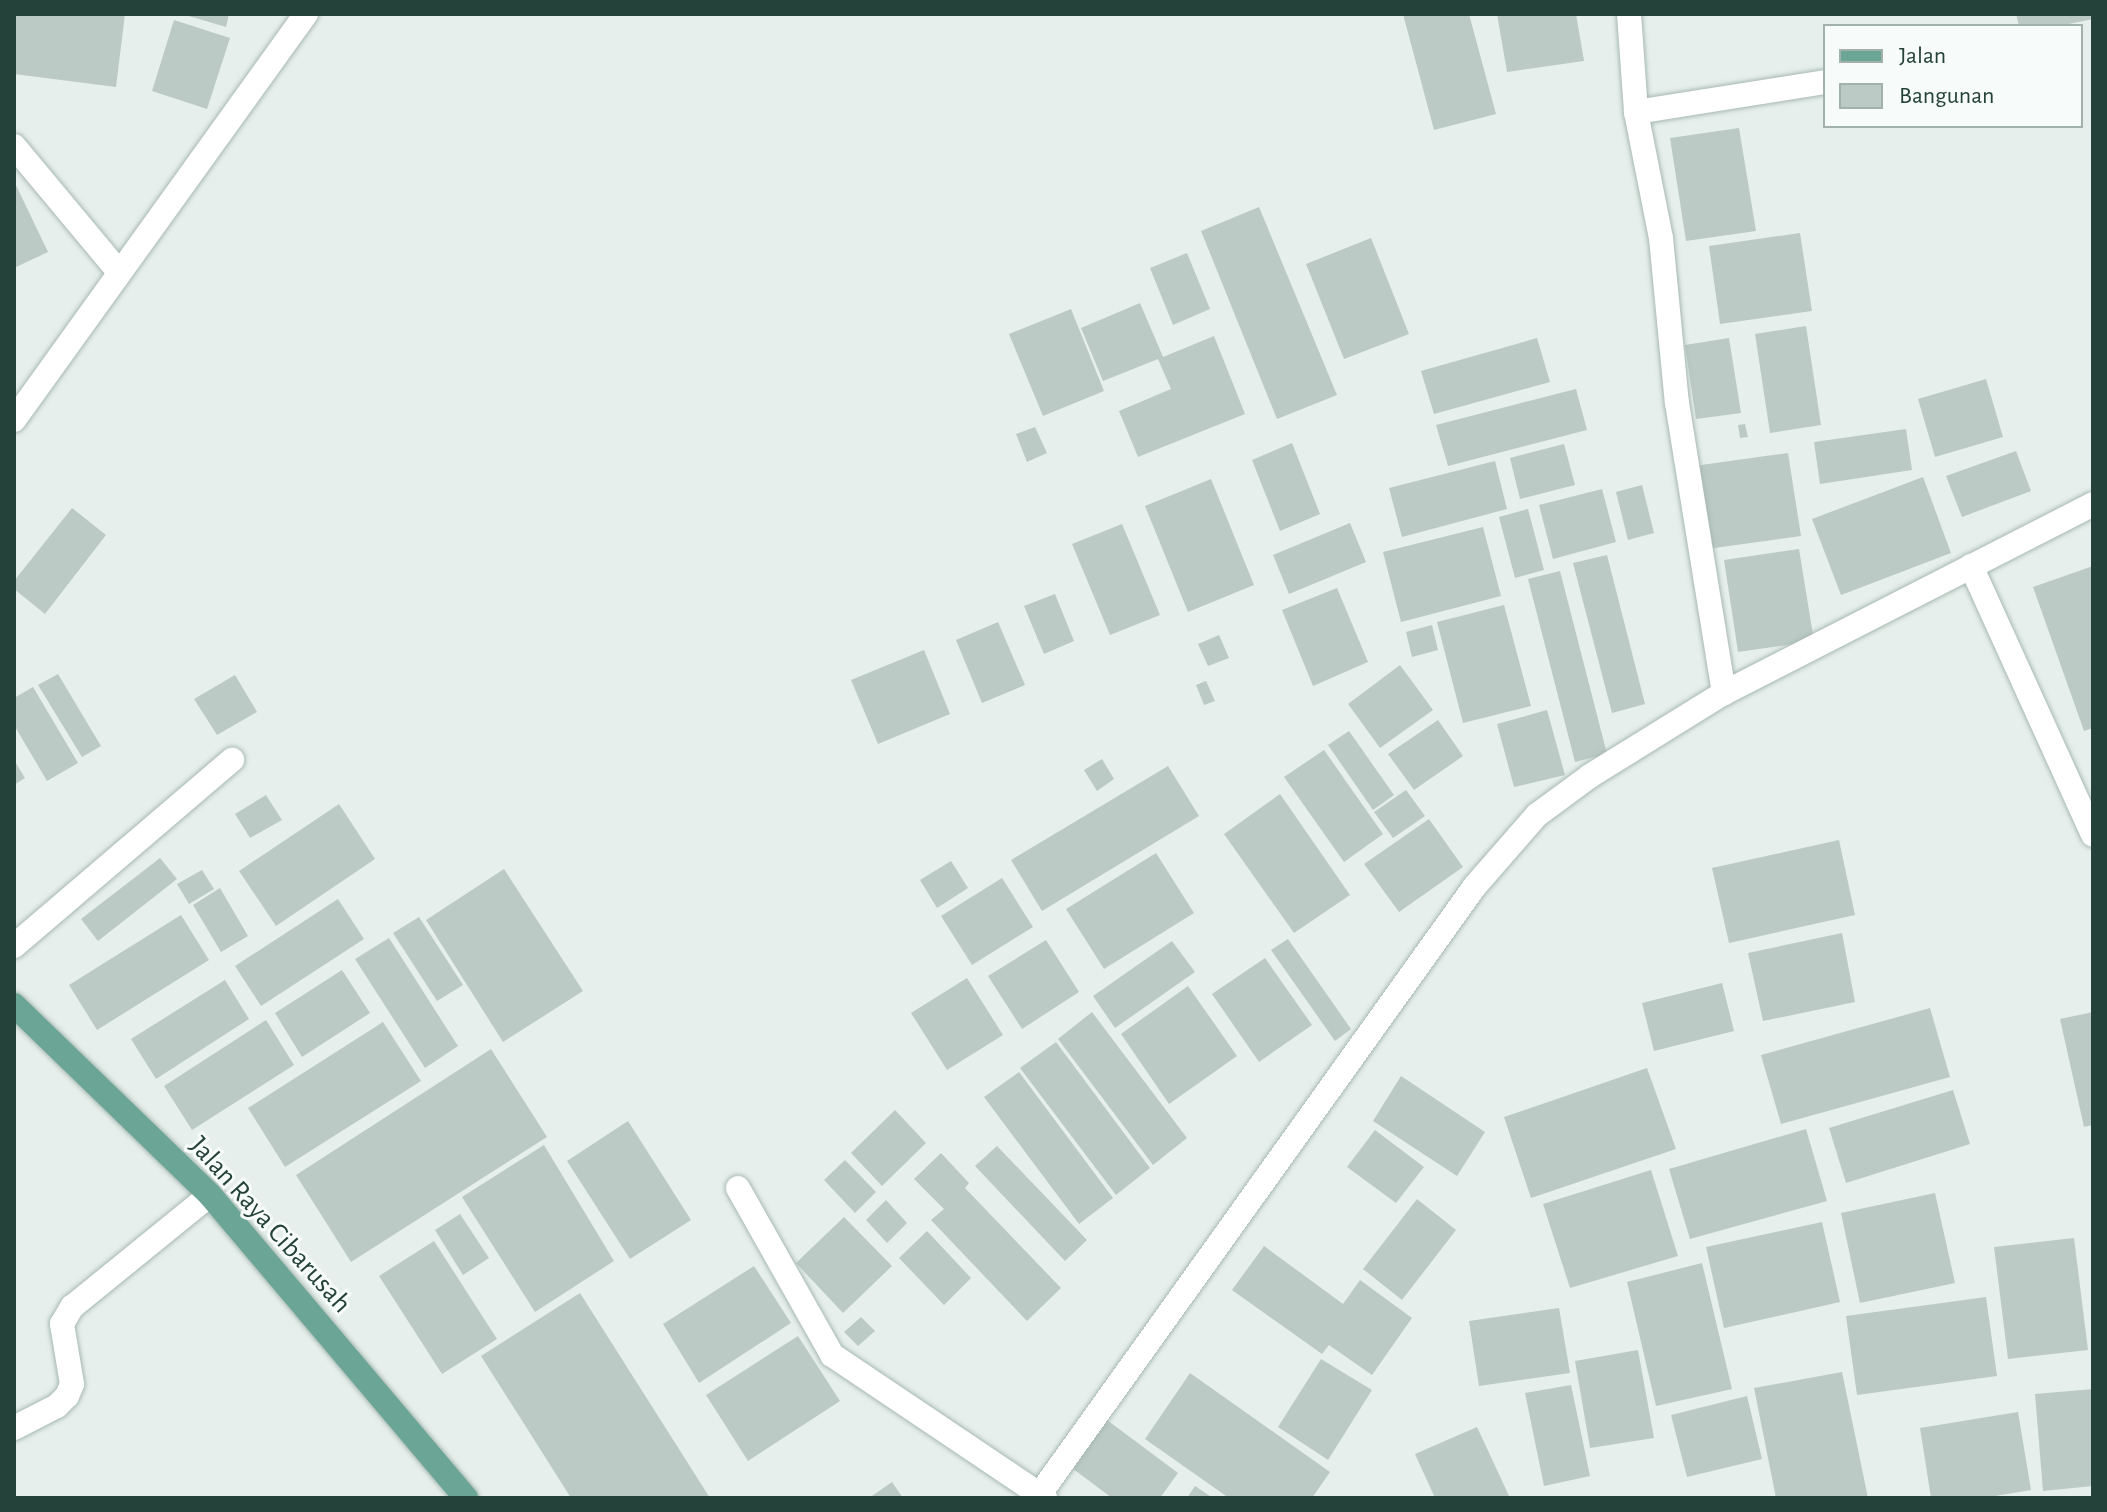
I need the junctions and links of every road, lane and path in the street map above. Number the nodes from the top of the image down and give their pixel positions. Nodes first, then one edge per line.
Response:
1 (306, 14) edge
2 (1629, 14) edge
3 (1823, 82) edge
4 (1636, 112) junction
5 (14, 146) edge
6 (119, 272) junction
7 (14, 420) edge
8 (2093, 504) edge
9 (1971, 566) junction
10 (1724, 693) junction
11 (232, 760) dead end
12 (2093, 835) edge
13 (14, 946) edge
14 (14, 1005) edge
15 (738, 1188) dead end
16 (210, 1195) junction
17 (14, 1428) edge
18 (1041, 1497) edge
19 (466, 1498) edge

1 - 6 street
2 - 4 street
3 - 4 street
4 - 10 street
5 - 6 street
6 - 7 street
8 - 9 street
9 - 10 street
9 - 12 street
10 - 18 street
11 - 13 street
14 - 16 main road, Jalan Raya Cibarusah
15 - 18 street
16 - 17 street
16 - 19 main road, Jalan Raya Cibarusah

